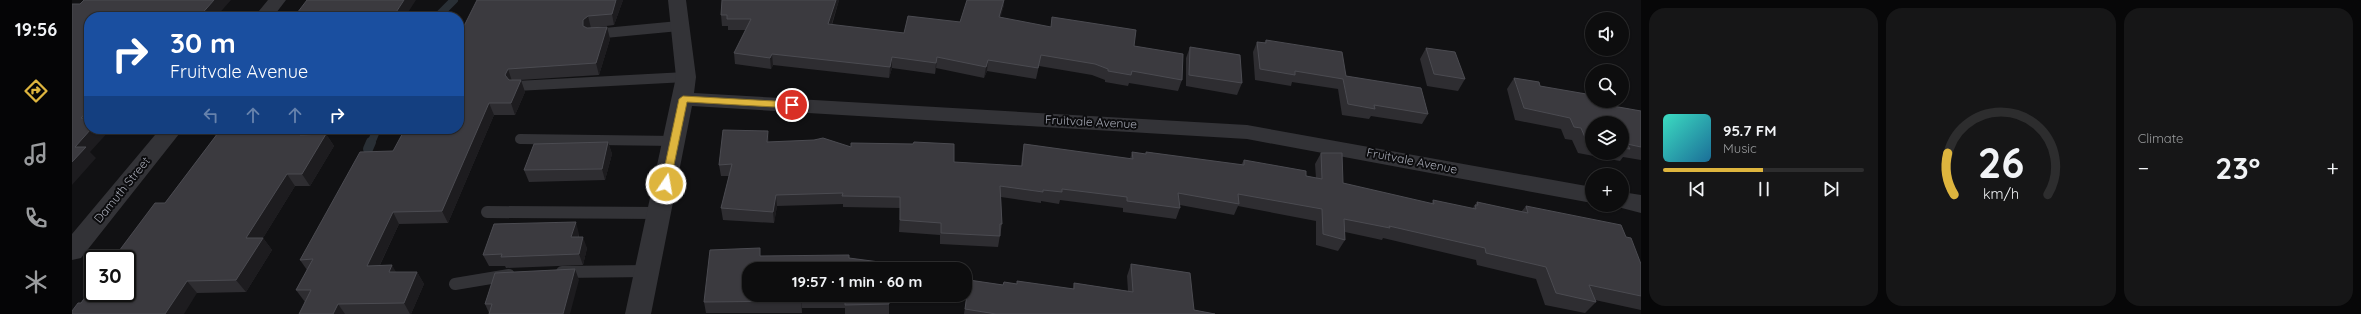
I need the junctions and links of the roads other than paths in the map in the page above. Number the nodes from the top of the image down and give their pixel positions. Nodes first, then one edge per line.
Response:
1 (277, 0) edge
2 (677, 0) edge
3 (267, 12) edge
4 (679, 26) junction
5 (592, 34) edge
6 (516, 86) edge
7 (684, 88) junction
8 (168, 134) edge
9 (520, 139) dead end
10 (675, 141) junction
11 (1585, 193) edge
12 (1629, 201) edge
13 (1641, 204) edge
14 (487, 212) dead end
15 (659, 212) junction
16 (72, 251) edge
17 (647, 271) junction
18 (553, 272) edge
19 (524, 274) edge
20 (455, 284) dead end
21 (638, 314) edge

1 - 3 street
2 - 4 street
4 - 5 lane
4 - 7 street
6 - 7 lane
7 - 10 street
7 - 11 street, Fruitvale Avenue
8 - 16 street, Damuth Street
9 - 10 lane
10 - 15 street
12 - 13 street
14 - 15 lane
15 - 17 street
17 - 18 lane
17 - 21 street
19 - 20 lane

